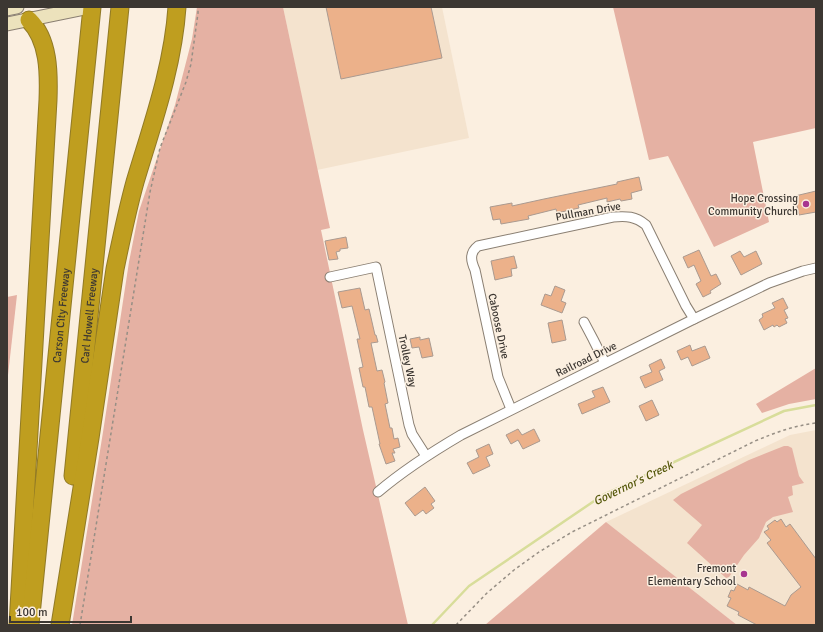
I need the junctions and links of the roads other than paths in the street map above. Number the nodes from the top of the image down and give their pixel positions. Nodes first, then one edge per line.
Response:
1 (17, 7) edge
2 (120, 7) edge
3 (176, 7) edge
4 (187, 7) edge
5 (7, 9) edge
6 (91, 11) edge
7 (29, 20) junction
8 (7, 24) edge
9 (159, 101) junction
10 (476, 247) joint
11 (816, 268) edge
12 (330, 277) dead end
13 (694, 319) junction
14 (584, 322) dead end
15 (605, 363) junction
16 (511, 409) junction
17 (426, 456) junction
18 (378, 492) dead end
19 (18, 625) edge
20 (30, 625) edge
21 (59, 625) edge

1 - 5 main road
2 - 21 highway, Carl Howell Freeway
3 - 9 highway
4 - 9 highway
6 - 7 main road
6 - 20 highway, Carson City Freeway
7 - 8 main road
7 - 19 highway
9 - 21 highway
10 - 13 street, Pullman Drive
10 - 16 street, Caboose Drive
11 - 13 street, Railroad Drive
12 - 17 street, Trolley Way
13 - 15 street, Railroad Drive
14 - 15 street
15 - 16 street, Railroad Drive
16 - 17 street, Railroad Drive
17 - 18 street, Railroad Drive

